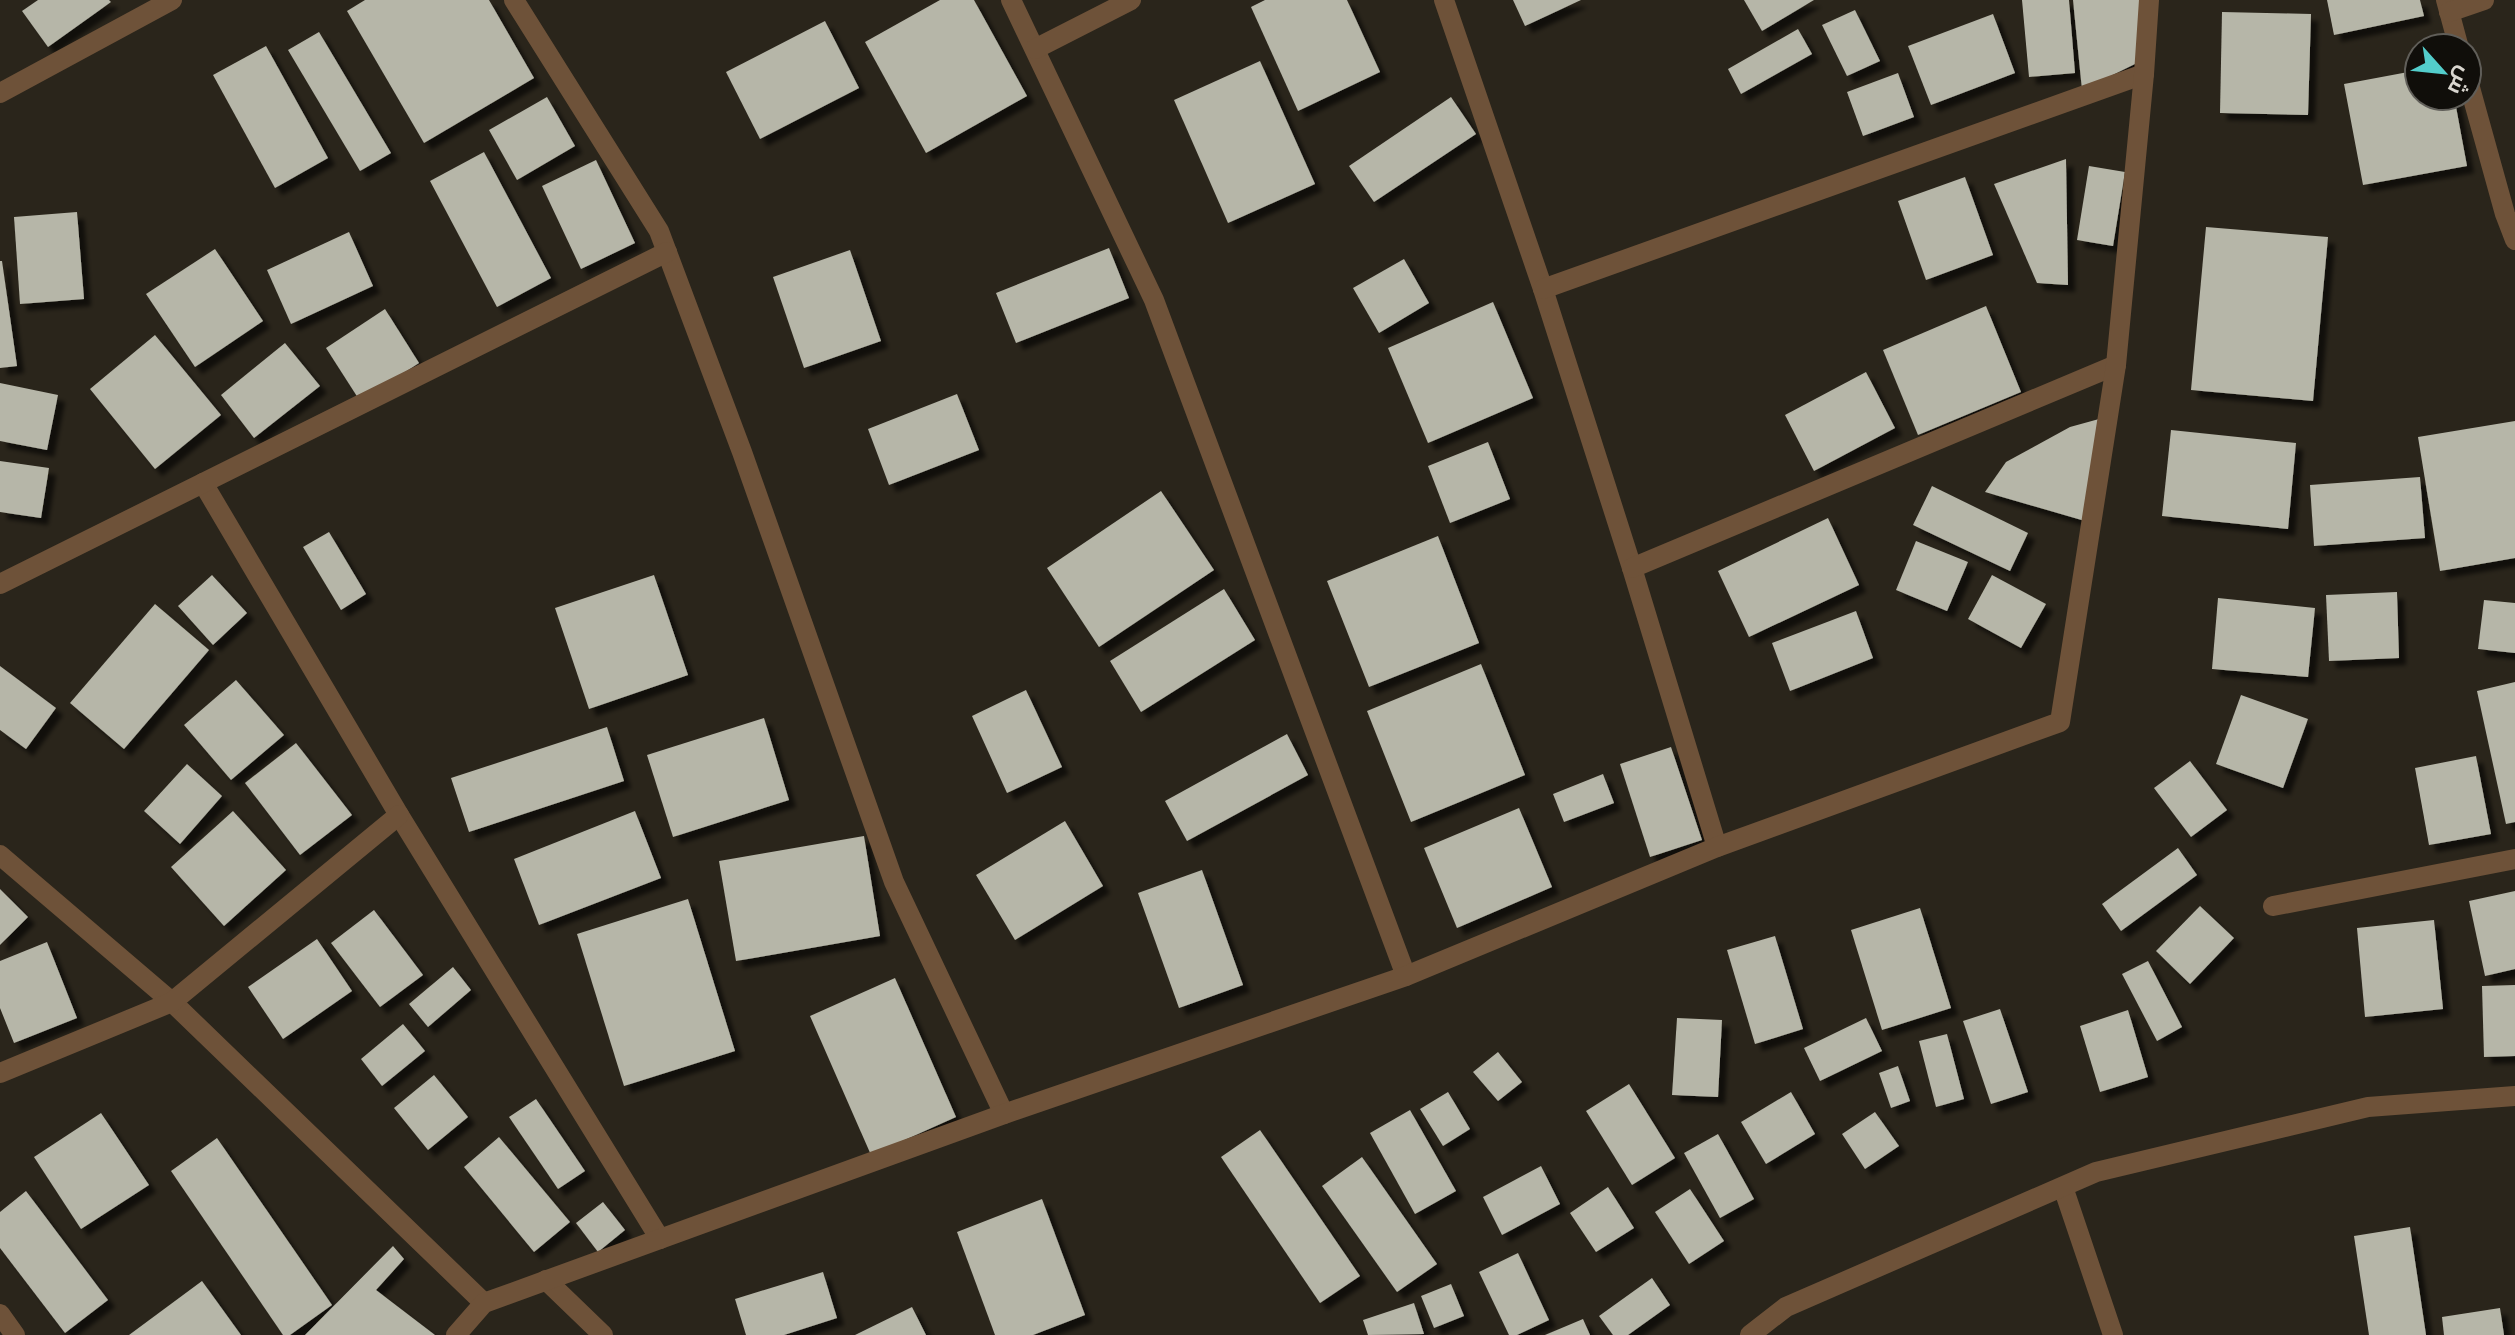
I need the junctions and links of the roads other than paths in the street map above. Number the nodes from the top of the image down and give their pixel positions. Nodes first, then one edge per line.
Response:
1 (172, 0) edge
2 (514, 0) edge
3 (1011, 0) edge
4 (1131, 0) edge
5 (1444, 0) edge
6 (2149, 0) edge
7 (2484, 0) edge
8 (2447, 6) edge
9 (2454, 32) edge
10 (1035, 49) junction
11 (2144, 74) junction
12 (0, 93) edge
13 (2477, 112) edge
14 (2515, 240) edge
15 (667, 252) junction
16 (1543, 289) junction
17 (2116, 365) junction
18 (203, 483) junction
19 (1632, 568) junction
20 (0, 584) edge
21 (399, 815) junction
22 (1717, 847) junction
23 (0, 855) edge
24 (2515, 859) edge
25 (2273, 906) dead end
26 (1406, 976) junction
27 (172, 1002) junction
28 (0, 1073) edge
29 (2515, 1096) edge
30 (1004, 1114) junction
31 (2063, 1187) junction
32 (660, 1239) junction
33 (546, 1280) junction
34 (484, 1303) junction
35 (0, 1314) edge
36 (15, 1335) edge
37 (456, 1335) edge
38 (603, 1335) edge
39 (1750, 1335) edge
40 (2113, 1335) edge

1 - 12 street
2 - 15 street
3 - 10 street
4 - 10 street
5 - 16 street
6 - 11 street
7 - 8 street
8 - 9 street
10 - 26 street
11 - 16 street
11 - 17 street
13 - 14 street
15 - 18 street
15 - 30 street
16 - 19 street
17 - 19 street
17 - 22 street
18 - 20 street
18 - 21 street
19 - 22 street
21 - 27 street
21 - 32 street
22 - 26 street
23 - 27 street
24 - 25 street
26 - 30 street
27 - 28 street
27 - 34 street
29 - 31 street
30 - 32 street
31 - 39 street
31 - 40 street
32 - 33 street
33 - 34 street
33 - 38 street
34 - 37 street
35 - 36 street

